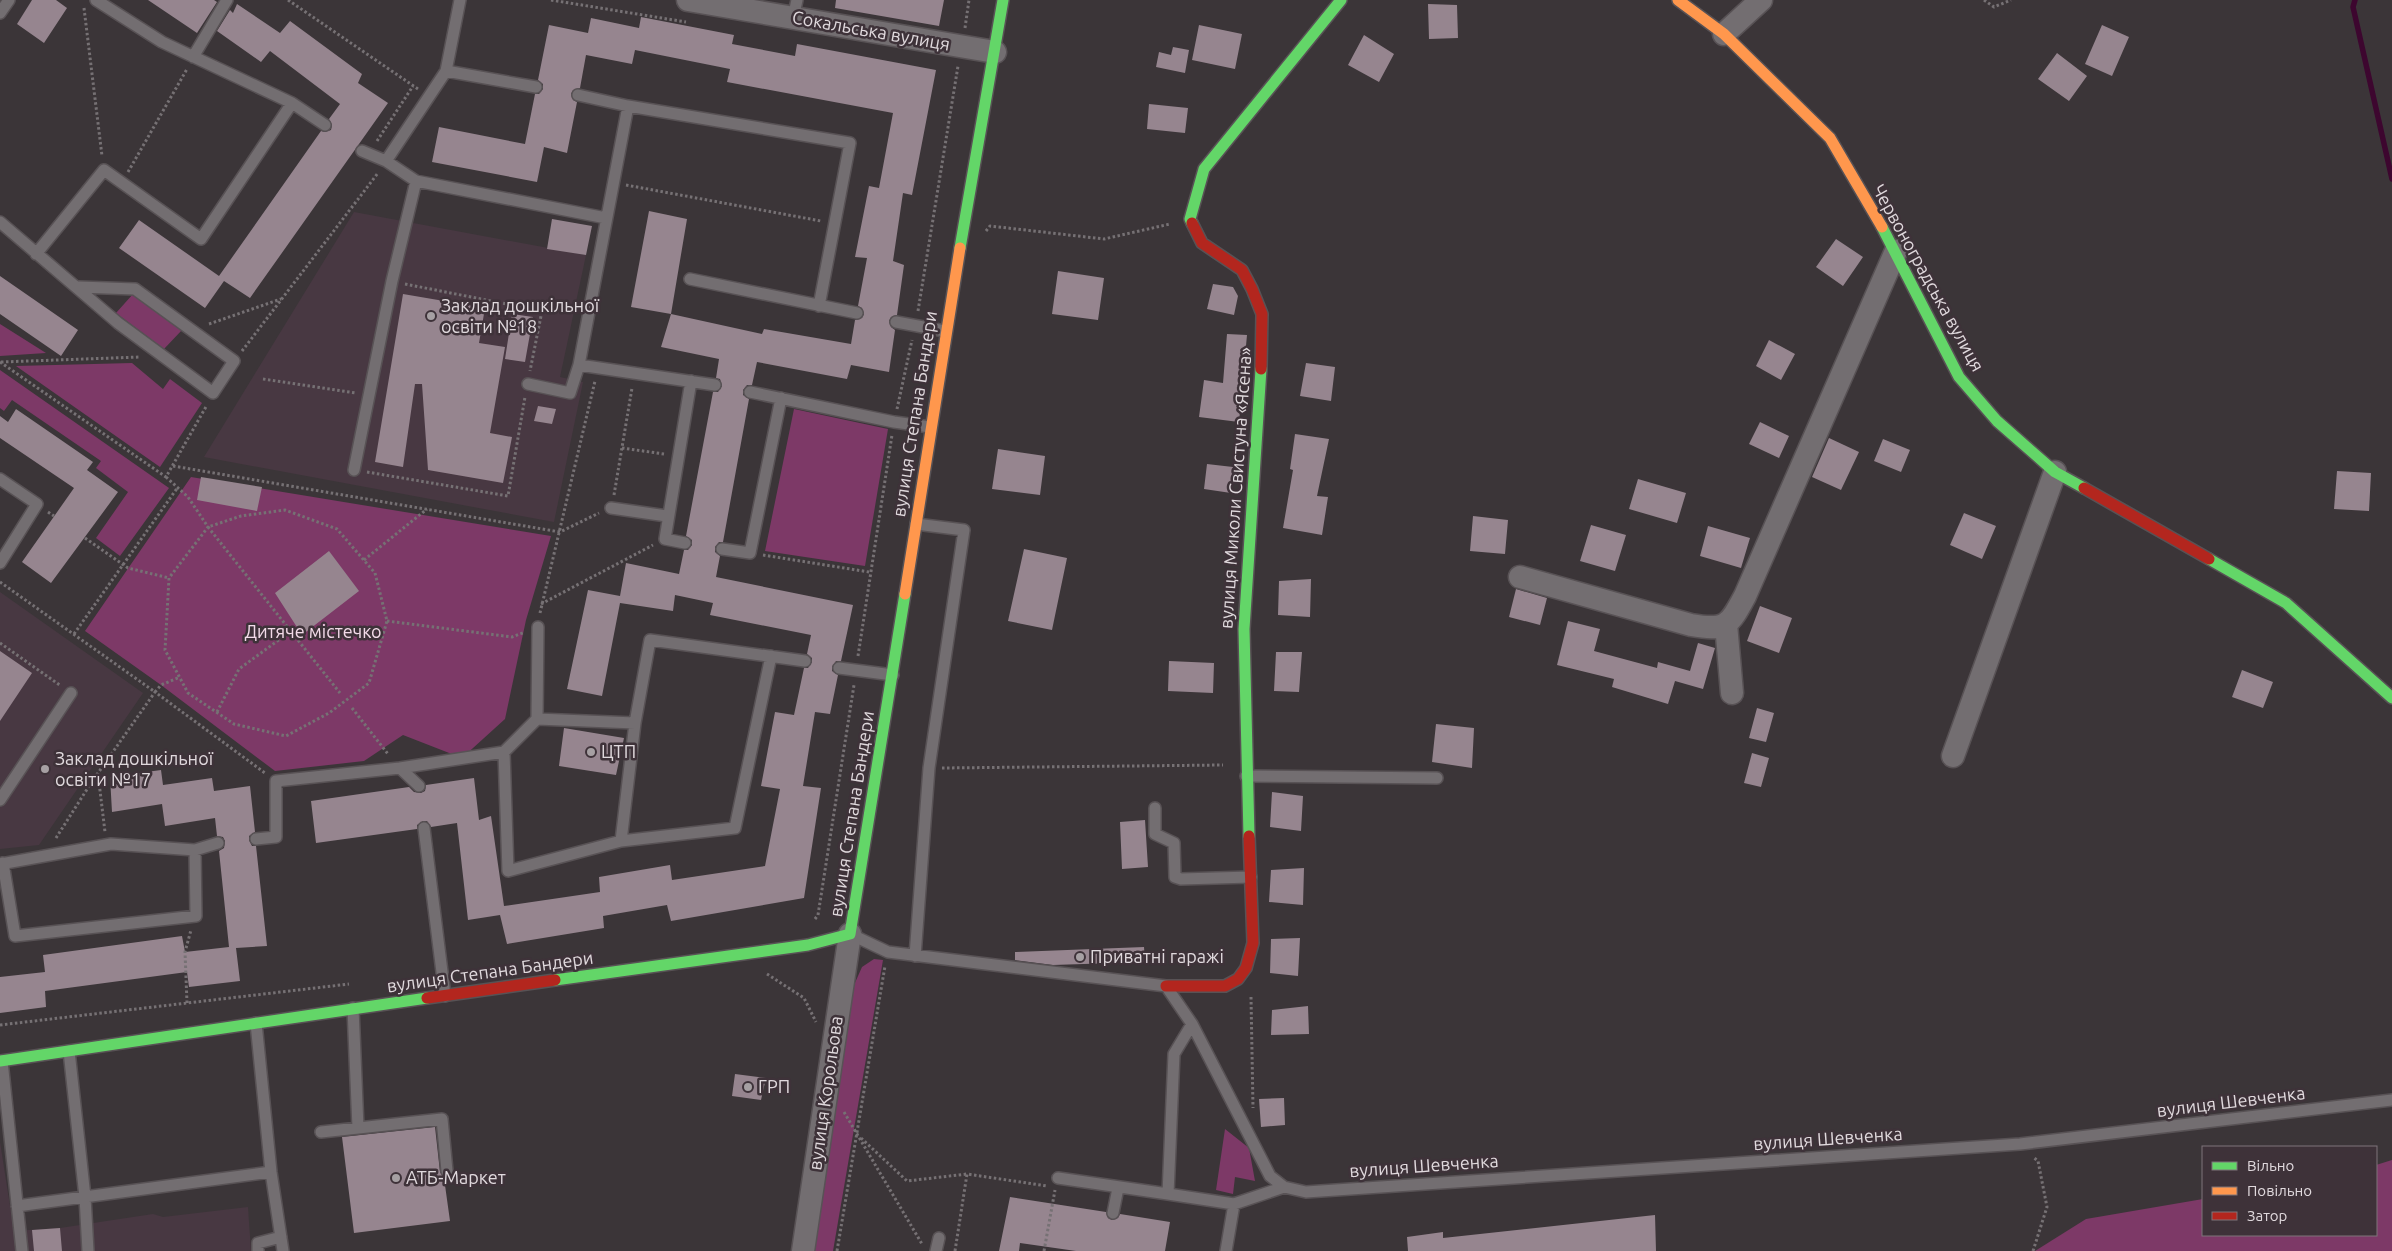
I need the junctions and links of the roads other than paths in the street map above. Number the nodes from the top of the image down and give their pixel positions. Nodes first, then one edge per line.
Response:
1 (9, 0) edge
2 (96, 0) edge
3 (227, 0) edge
4 (460, 0) edge
5 (1003, 0) edge
6 (1341, 0) edge
7 (1678, 0) edge
8 (1761, 0) edge
9 (795, 9) edge
10 (688, 11) edge
11 (0, 13) edge
12 (1724, 34) junction
13 (994, 52) junction
14 (193, 57) junction
15 (446, 71) junction
16 (536, 87) dead end
17 (578, 95) dead end
18 (292, 103) junction
19 (628, 106) junction
20 (325, 125) dead end
21 (365, 152) road end
22 (386, 161) junction
23 (416, 180) junction
24 (606, 218) junction
25 (0, 222) edge
26 (1896, 250) junction
27 (36, 254) junction
28 (690, 279) dead end
29 (79, 288) junction
30 (819, 306) junction
31 (856, 313) dead end
32 (896, 322) dead end
33 (945, 331) junction
34 (579, 365) junction
35 (690, 381) junction
36 (528, 384) road end
37 (714, 385) dead end
38 (750, 392) dead end
39 (781, 398) junction
40 (930, 427) junction
41 (354, 470) road end
42 (2055, 472) junction
43 (0, 479) edge
44 (611, 508) road end
45 (667, 516) junction
46 (916, 524) junction
47 (685, 543) dead end
48 (722, 549) dead end
49 (0, 563) edge
50 (1520, 577) dead end
51 (1726, 624) junction
52 (538, 627) road end
53 (770, 656) junction
54 (805, 661) dead end
55 (839, 668) dead end
56 (893, 675) junction
57 (71, 693) road end
58 (1732, 693) dead end
59 (2392, 698) edge
60 (537, 719) junction
61 (635, 723) junction
62 (504, 752) junction
63 (1953, 756) dead end
64 (400, 768) junction
65 (1246, 776) junction
66 (1437, 778) dead end
67 (419, 786) dead end
68 (0, 800) edge
69 (1155, 808) dead end
70 (424, 828) dead end
71 (256, 839) dead end
72 (622, 841) junction
73 (218, 843) dead end
74 (195, 850) junction
75 (2, 864) edge
76 (1250, 877) junction
77 (850, 934) junction
78 (915, 956) junction
79 (1166, 986) junction
80 (445, 996) junction
81 (353, 1008) junction
82 (256, 1023) junction
83 (1192, 1024) junction
84 (69, 1051) junction
85 (1, 1061) edge
86 (2392, 1100) edge
87 (358, 1128) junction
88 (321, 1132) dead end
89 (447, 1171) dead end
90 (271, 1172) junction
91 (1058, 1178) dead end
92 (1284, 1187) junction
93 (1118, 1188) junction
94 (1168, 1194) junction
95 (85, 1197) junction
96 (1234, 1204) junction
97 (18, 1206) junction
98 (1113, 1213) dead end
99 (281, 1237) junction
100 (938, 1238) dead end
101 (22, 1251) edge
102 (88, 1251) edge
103 (258, 1251) edge
104 (283, 1251) edge
105 (803, 1251) edge
106 (936, 1251) edge
107 (1226, 1251) edge

1 - 11 lane
2 - 14 lane
3 - 14 lane
4 - 15 lane
5 - 13 street, вулиця Степана Бандери
6 - 65 street, вулиця Миколи Свистуна «Ясена»
7 - 12 street, Червоноградська вулиця
8 - 12 street
9 - 10 street, Сокальська вулиця
9 - 13 street, Сокальська вулиця
12 - 26 street, Червоноградська вулиця
13 - 33 street, вулиця Степана Бандери
14 - 18 lane
15 - 16 lane
15 - 22 lane
17 - 19 lane
18 - 20 lane
18 - 27 lane
19 - 24 lane
19 - 30 lane
21 - 22 lane
22 - 23 lane
23 - 24 lane
23 - 41 lane
24 - 34 lane
25 - 27 lane
26 - 42 street, Червоноградська вулиця
26 - 51 street
27 - 29 lane
28 - 30 lane
29 - 29 lane
30 - 31 lane
32 - 33 lane
33 - 40 street, вулиця Степана Бандери
34 - 35 lane
34 - 36 lane
35 - 37 lane
35 - 45 lane
38 - 39 lane
39 - 40 lane
39 - 48 lane
40 - 46 street, вулиця Степана Бандери
42 - 59 street, Червоноградська вулиця
42 - 63 street
43 - 49 lane
44 - 45 lane
45 - 47 lane
46 - 56 street, вулиця Степана Бандери
46 - 78 lane
50 - 51 street
51 - 58 street
52 - 60 lane
53 - 54 lane
53 - 61 lane
53 - 72 lane
55 - 56 lane
56 - 77 street, вулиця Степана Бандери
57 - 68 lane
60 - 61 lane
60 - 62 lane
61 - 72 lane
62 - 64 lane
62 - 72 lane
64 - 67 lane
64 - 71 lane
65 - 66 lane
65 - 76 street, вулиця Миколи Свистуна «Ясена»
69 - 76 lane
70 - 80 lane
73 - 74 lane
74 - 75 lane
74 - 75 lane
76 - 79 street, вулиця Миколи Свистуна «Ясена»
77 - 78 lane
77 - 80 street, вулиця Степана Бандери
77 - 105 street, вулиця Корольова
78 - 79 lane
79 - 83 lane
80 - 81 street, вулиця Степана Бандери
81 - 82 street, вулиця Степана Бандери
81 - 87 lane
82 - 84 street, вулиця Степана Бандери
82 - 90 lane
83 - 92 lane, вулиця Шевченка
83 - 94 lane
84 - 85 street, вулиця Степана Бандери
84 - 95 lane
85 - 97 lane
86 - 92 lane, вулиця Шевченка
87 - 88 lane
87 - 89 lane
90 - 95 lane
90 - 99 lane
91 - 93 lane
92 - 96 lane
93 - 94 lane
93 - 98 lane
94 - 96 lane
95 - 97 lane
95 - 102 lane
96 - 107 lane
97 - 101 lane
99 - 103 lane
99 - 104 lane
100 - 106 lane

